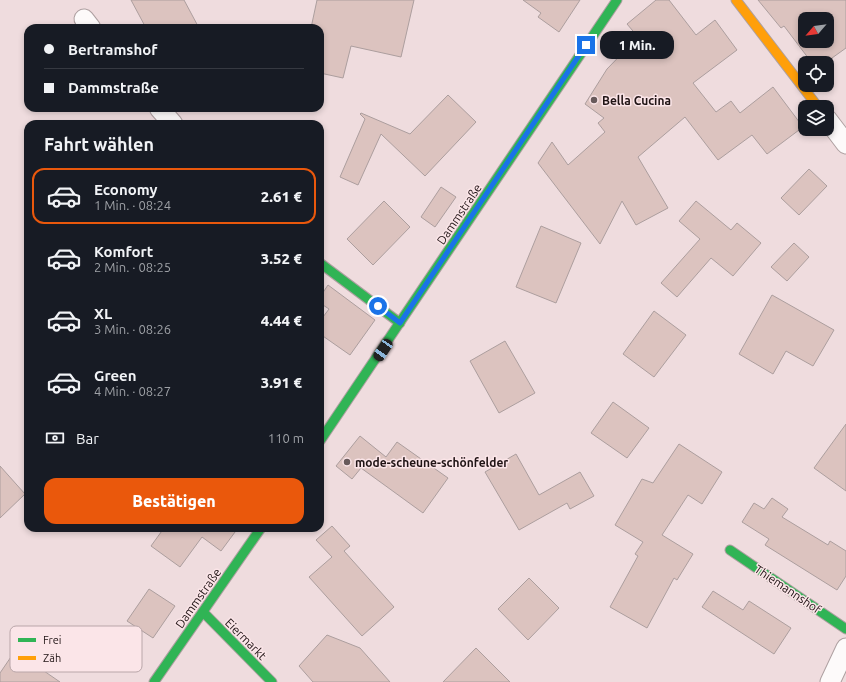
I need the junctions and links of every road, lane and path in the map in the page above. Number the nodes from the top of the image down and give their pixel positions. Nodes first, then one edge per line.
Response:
1 (617, 0) edge
2 (736, 0) edge
3 (813, 100) edge
4 (162, 112) edge
5 (170, 120) edge
6 (834, 128) edge
7 (846, 144) edge
8 (324, 266) edge
9 (400, 323) junction
10 (324, 435) edge
11 (258, 532) edge
12 (730, 550) dead end
13 (204, 612) junction
14 (846, 629) edge
15 (846, 648) edge
16 (154, 682) edge
17 (272, 682) edge
18 (830, 682) edge

1 - 9 main road, Dammstraße
2 - 3 main road
4 - 5 street
6 - 7 street
8 - 9 main road
9 - 10 main road, Dammstraße
11 - 13 main road, Dammstraße
12 - 14 main road, Thiemannshof
13 - 16 main road, Dammstraße
13 - 17 main road, Eiermarkt
15 - 18 street

